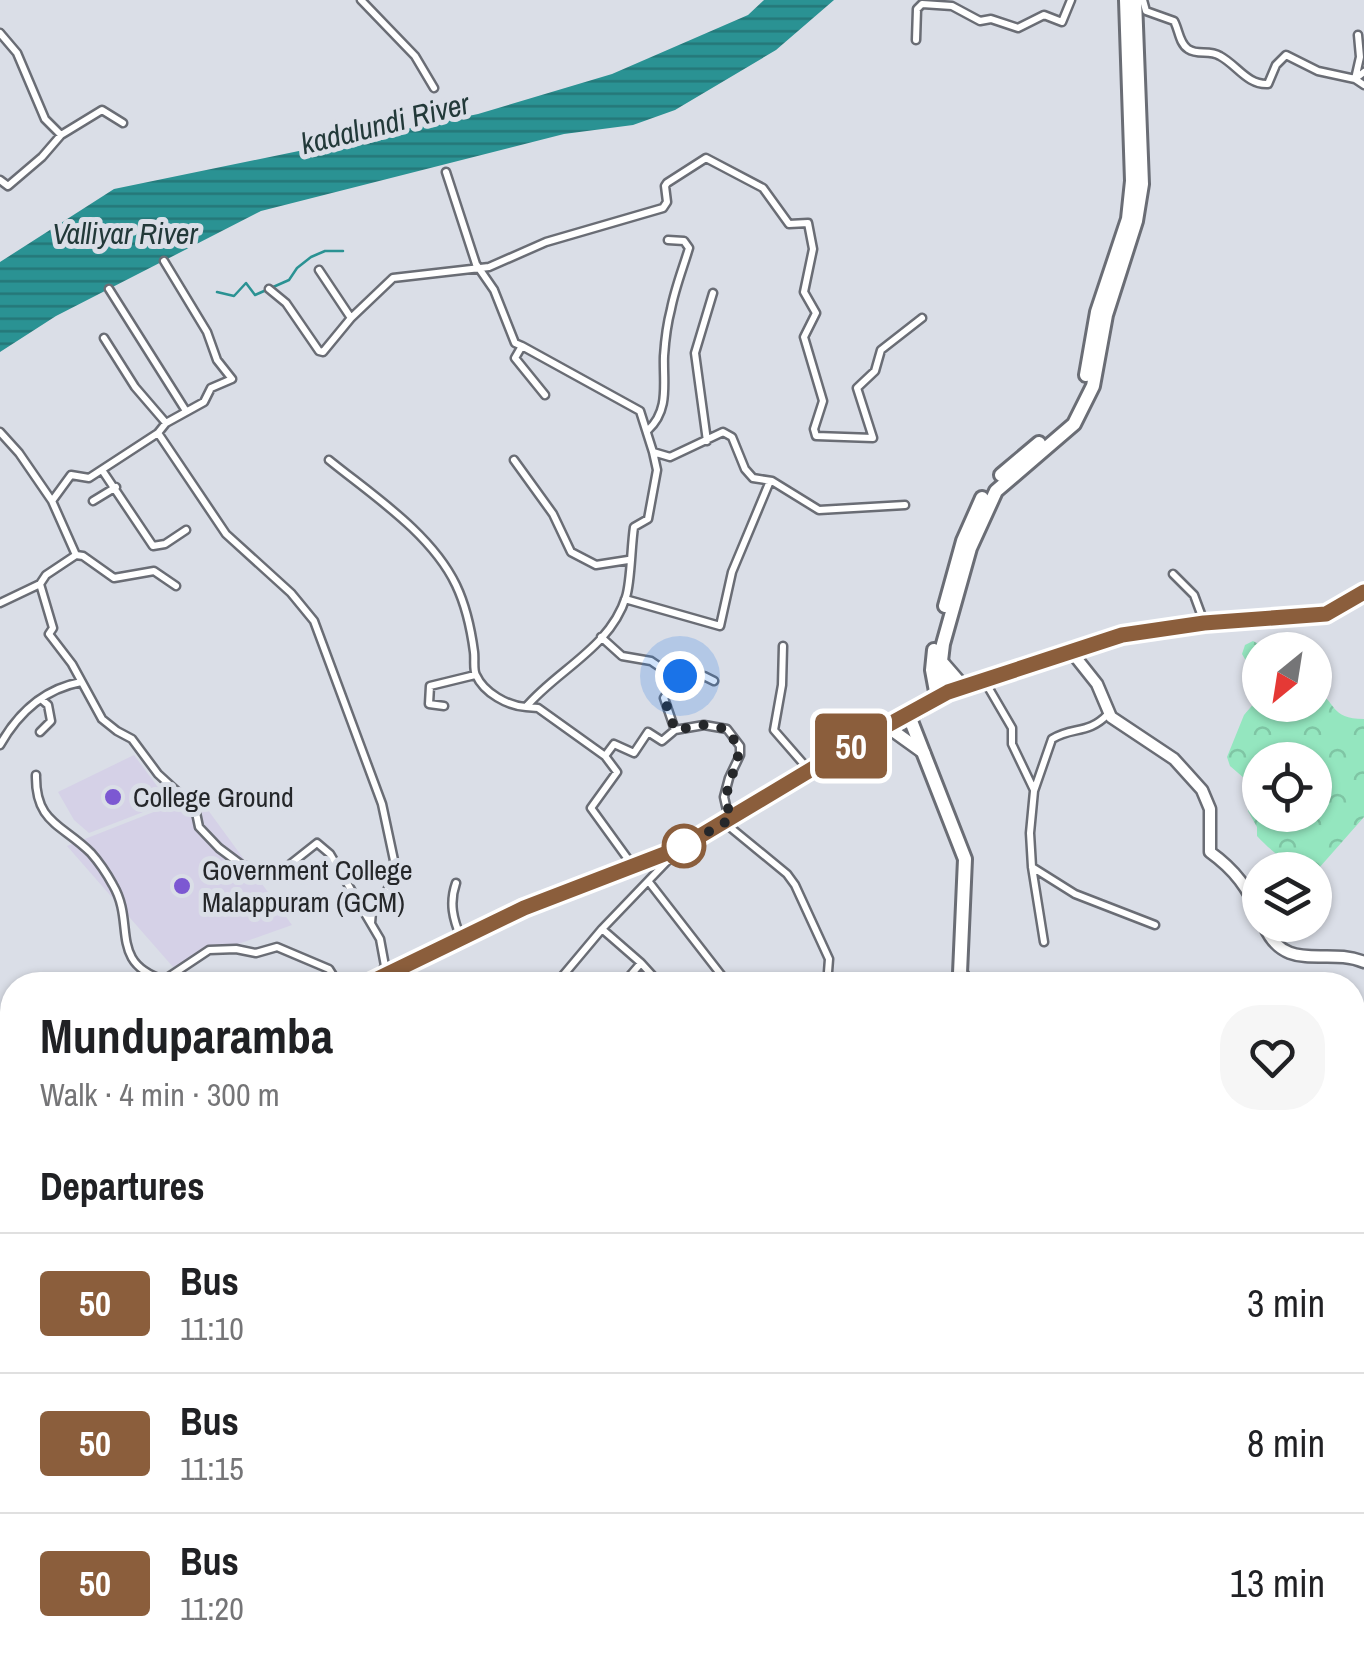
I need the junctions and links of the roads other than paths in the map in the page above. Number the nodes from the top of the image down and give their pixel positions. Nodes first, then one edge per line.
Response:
1 (360, 0) edge
2 (1071, 0) edge
3 (1126, 0) edge
4 (1135, 0) edge
5 (1143, 0) edge
6 (0, 33) edge
7 (1358, 36) dead end
8 (916, 40) dead end
9 (1364, 72) edge
10 (1355, 79) junction
11 (1364, 85) edge
12 (434, 88) dead end
13 (123, 123) dead end
14 (61, 135) junction
15 (446, 172) dead end
16 (0, 180) edge
17 (8, 186) junction
18 (0, 193) edge
19 (668, 240) dead end
20 (164, 261) dead end
21 (479, 269) junction
22 (319, 270) dead end
23 (109, 289) dead end
24 (269, 289) dead end
25 (713, 293) dead end
26 (351, 318) junction
27 (922, 318) dead end
28 (104, 338) dead end
29 (522, 346) junction
30 (545, 395) dead end
31 (186, 411) junction
32 (166, 423) junction
33 (648, 430) junction
34 (0, 432) edge
35 (158, 433) junction
36 (708, 441) junction
37 (654, 452) junction
38 (329, 460) dead end
39 (514, 460) dead end
40 (102, 470) junction
41 (770, 481) junction
42 (116, 487) junction
43 (52, 501) junction
44 (93, 501) dead end
45 (905, 505) dead end
46 (186, 530) dead end
47 (76, 554) junction
48 (628, 560) junction
49 (1173, 574) dead end
50 (40, 584) junction
51 (176, 586) dead end
52 (1364, 592) edge
53 (627, 598) junction
54 (0, 603) edge
55 (1204, 623) junction
56 (601, 637) junction
57 (783, 646) dead end
58 (1070, 650) junction
59 (937, 666) junction
60 (475, 674) junction
61 (680, 676) junction
62 (983, 680) junction
63 (714, 681) dead end
64 (81, 682) junction
65 (964, 686) junction
66 (943, 694) junction
67 (41, 699) junction
68 (444, 706) dead end
69 (923, 706) junction
70 (526, 708) junction
71 (1108, 714) junction
72 (909, 716) junction
73 (885, 725) junction
74 (675, 730) junction
75 (40, 732) dead end
76 (0, 745) edge
77 (924, 753) junction
78 (605, 756) junction
79 (809, 770) junction
80 (36, 775) dead end
81 (1034, 791) junction
82 (731, 819) junction
83 (680, 848) junction
84 (634, 866) junction
85 (1032, 867) junction
86 (1242, 881) edge
87 (649, 882) junction
88 (456, 883) dead end
89 (371, 924) junction
90 (1156, 925) dead end
91 (602, 930) junction
92 (462, 940) junction
93 (1044, 942) dead end
94 (1274, 942) edge
95 (1364, 962) edge
96 (642, 963) junction
97 (144, 972) edge
98 (176, 972) edge
99 (330, 972) edge
100 (383, 972) edge
101 (398, 972) edge
102 (566, 972) edge
103 (634, 972) edge
104 (649, 972) edge
105 (718, 972) edge
106 (828, 972) edge
107 (960, 972) edge

1 - 12 street
2 - 8 street
3 - 59 highway
4 - 59 highway
5 - 10 street
6 - 14 street
7 - 10 street
9 - 10 street
10 - 11 street
13 - 14 street
14 - 17 street
15 - 21 street
16 - 17 street
17 - 18 street
19 - 33 street
20 - 31 street
21 - 26 street
21 - 27 street
21 - 29 street
22 - 26 street
23 - 31 street
24 - 26 street
25 - 36 street
28 - 32 street
29 - 30 street
29 - 33 street
31 - 32 street
32 - 35 street
33 - 37 street
34 - 43 street
35 - 40 street
35 - 89 street
36 - 37 street
36 - 41 street
37 - 48 street
38 - 60 street
39 - 48 street
40 - 42 street
40 - 43 street
41 - 45 street
41 - 53 street
42 - 44 street
42 - 46 street
43 - 47 street
47 - 50 street
47 - 51 street
48 - 53 street
49 - 55 street
50 - 54 street
50 - 64 street
52 - 55 street
53 - 56 street
55 - 58 street
56 - 61 street
56 - 70 street
57 - 79 street
58 - 62 street
58 - 71 street
59 - 65 main road
59 - 66 highway
59 - 69 main road
60 - 68 street
60 - 70 street
61 - 63 street
61 - 74 street
62 - 65 street
62 - 81 street
64 - 67 street
64 - 89 street
65 - 66 main road
66 - 69 highway
67 - 75 street
67 - 76 street
69 - 72 highway
70 - 78 street
71 - 81 street
71 - 86 street
72 - 73 main road
72 - 77 highway
73 - 77 main road
73 - 79 main road
74 - 78 street
74 - 82 street
77 - 107 highway
78 - 84 street
79 - 82 main road
80 - 97 street
81 - 85 street
82 - 83 main road
82 - 106 street
83 - 84 main road
83 - 87 street
84 - 92 main road
85 - 90 street
85 - 93 street
87 - 91 street
87 - 105 street
88 - 92 street
89 - 100 street
91 - 96 street
91 - 102 street
92 - 101 main road
94 - 95 street
96 - 103 street
96 - 104 street
98 - 99 street

